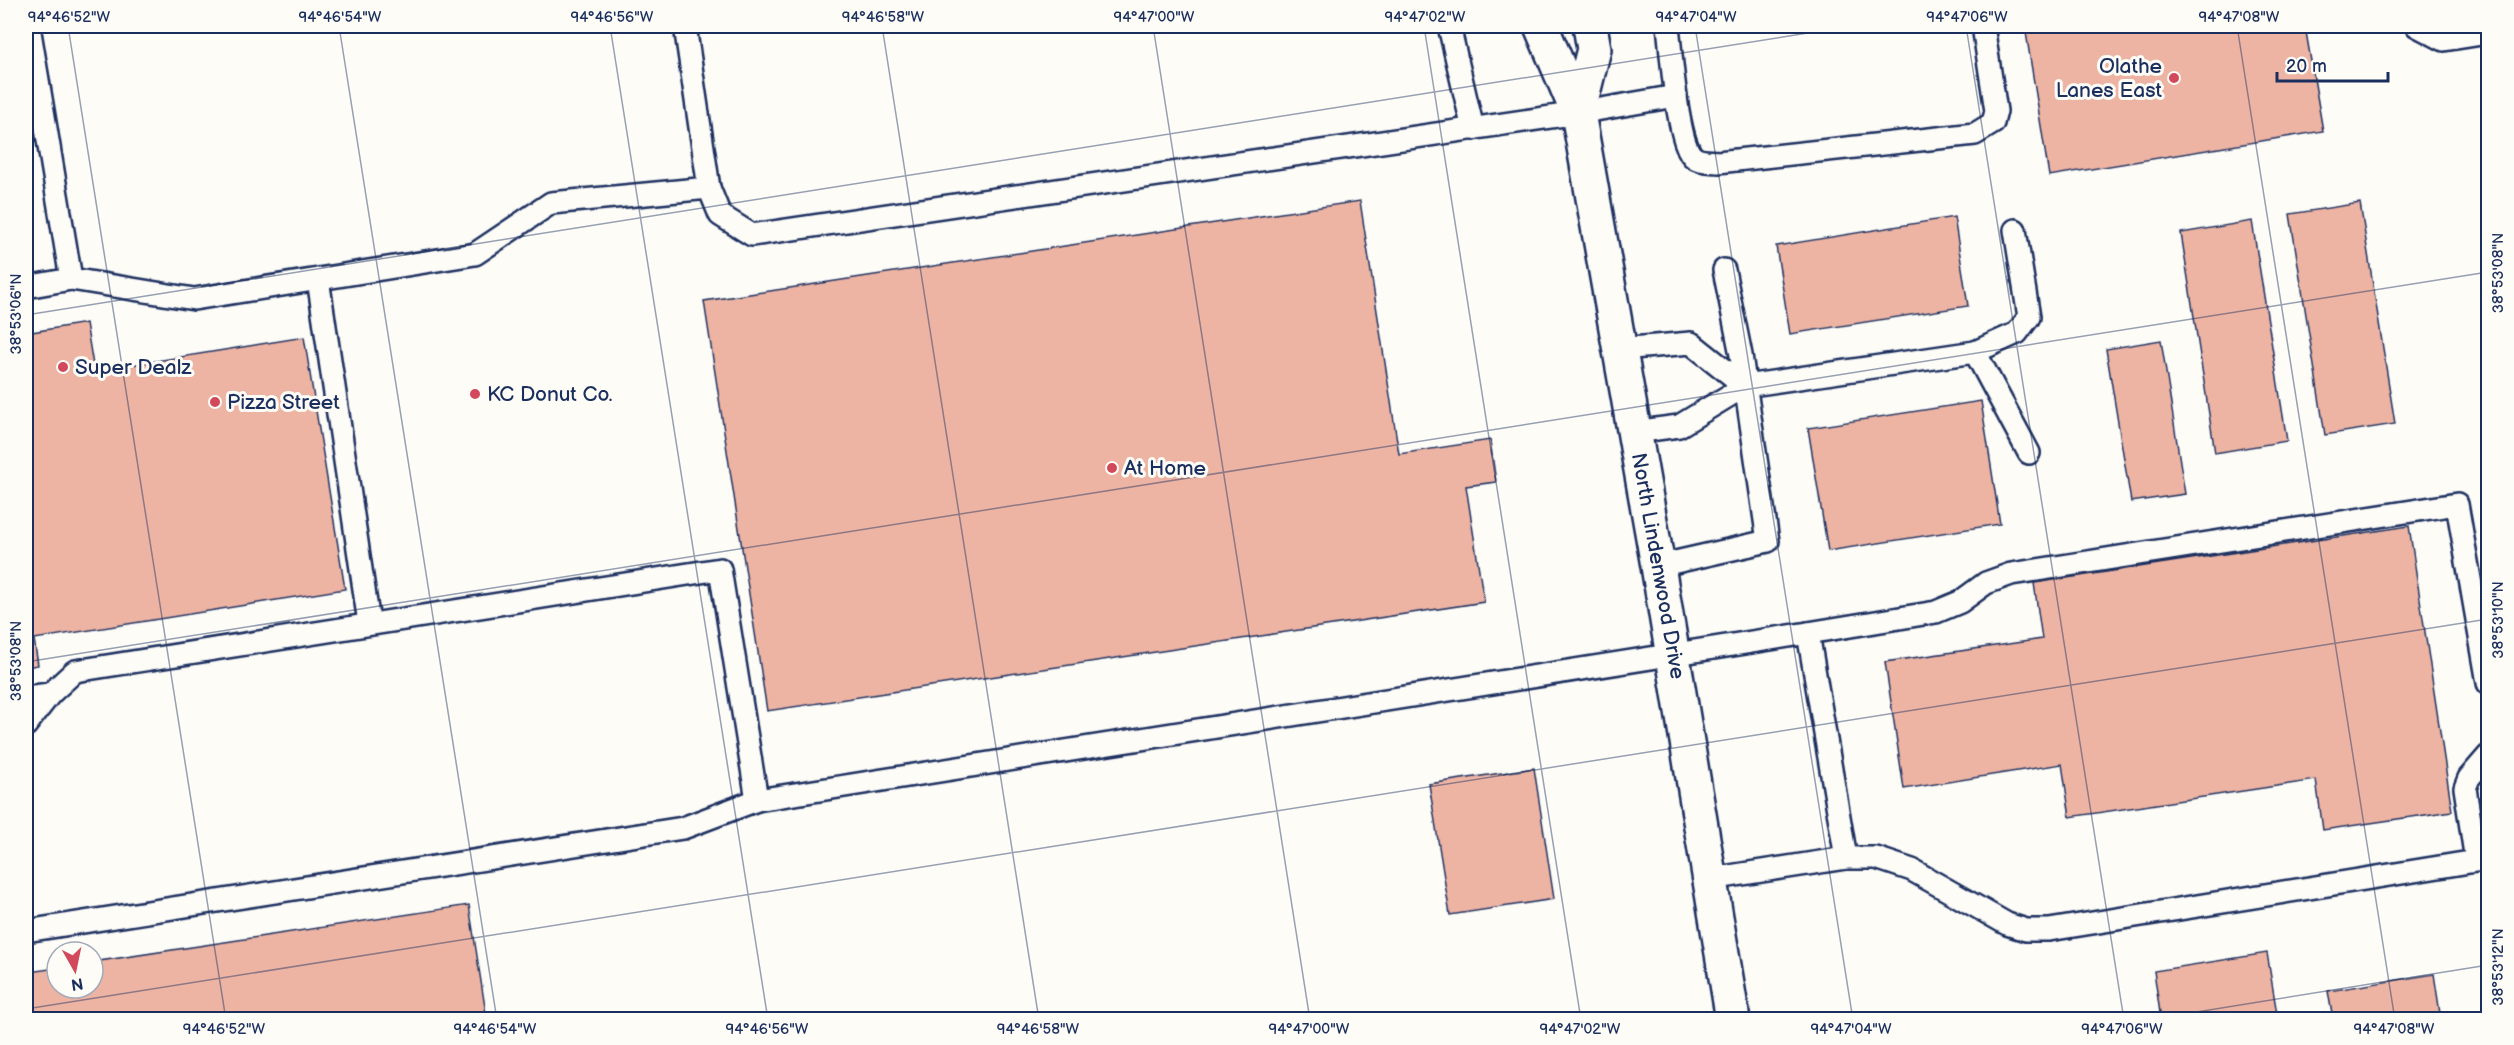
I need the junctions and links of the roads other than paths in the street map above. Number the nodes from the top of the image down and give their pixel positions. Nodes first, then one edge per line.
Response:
1 (29, 26) edge
2 (685, 26) edge
3 (1449, 26) edge
4 (1540, 26) edge
5 (1590, 26) edge
6 (1668, 26) edge
7 (1983, 26) edge
8 (2417, 26) edge
9 (2488, 33) edge
10 (1676, 96) junction
11 (1578, 113) junction
12 (1473, 129) junction
13 (709, 188) junction
14 (2015, 230) dead end
15 (1724, 270) dead end
16 (71, 279) junction
17 (318, 279) junction
18 (26, 286) edge
19 (1620, 350) junction
20 (1975, 352) junction
21 (1745, 386) junction
22 (1634, 432) junction
23 (2030, 453) dead end
24 (1658, 566) junction
25 (369, 623) junction
26 (1808, 633) junction
27 (1673, 655) junction
28 (2488, 683) edge
29 (50, 694) junction
30 (26, 697) edge
31 (26, 725) edge
32 (2488, 756) edge
33 (757, 800) junction
34 (1846, 858) junction
35 (1710, 879) junction
36 (26, 931) edge
37 (1732, 1020) edge

1 - 16 lane
2 - 13 lane
3 - 12 lane
4 - 11 street, North Lindenwood Drive
5 - 11 street, North Lindenwood Drive
6 - 10 lane
7 - 10 lane
8 - 9 lane
10 - 11 lane
11 - 12 lane
11 - 19 street, North Lindenwood Drive
12 - 13 lane
13 - 17 lane
14 - 20 lane
15 - 21 lane
16 - 17 lane
16 - 18 lane
17 - 25 lane
19 - 21 lane
19 - 22 street, North Lindenwood Drive
20 - 21 lane
20 - 23 lane
21 - 22 lane
21 - 24 lane
22 - 24 street, North Lindenwood Drive
24 - 27 street, North Lindenwood Drive
25 - 29 lane
25 - 33 lane
26 - 27 lane
26 - 28 lane
26 - 34 lane
27 - 33 lane
27 - 35 street, North Lindenwood Drive
29 - 30 lane
29 - 31 lane
32 - 34 lane
33 - 36 lane
34 - 35 lane
35 - 37 street, North Lindenwood Drive

